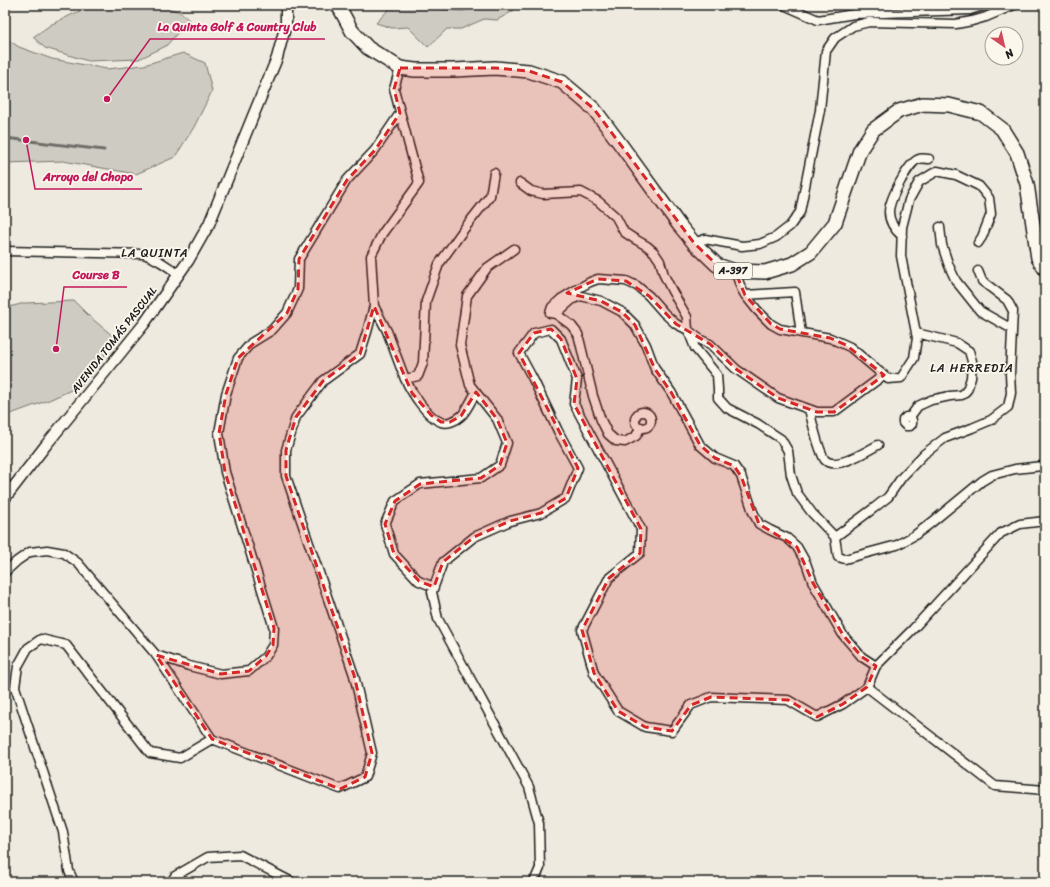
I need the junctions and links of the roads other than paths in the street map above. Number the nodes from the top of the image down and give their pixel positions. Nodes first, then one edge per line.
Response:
1 (286, 5) edge
2 (338, 5) edge
3 (784, 5) edge
4 (986, 5) edge
5 (1014, 5) edge
6 (400, 68) junction
7 (400, 113) junction
8 (929, 159) dead end
9 (494, 173) dead end
10 (520, 184) dead end
11 (940, 227) dead end
12 (902, 236) junction
13 (694, 243) junction
14 (978, 243) dead end
15 (514, 249) dead end
16 (5, 250) edge
17 (1045, 269) edge
18 (735, 271) junction
19 (978, 271) dead end
20 (179, 275) junction
21 (745, 295) junction
22 (374, 306) junction
23 (556, 314) junction
24 (1012, 329) junction
25 (688, 330) junction
26 (801, 333) junction
27 (916, 333) junction
28 (884, 375) junction
29 (405, 379) junction
30 (476, 392) junction
31 (809, 409) junction
32 (910, 417) dead end
33 (641, 427) dead end
34 (878, 444) dead end
35 (1045, 464) edge
36 (5, 498) edge
37 (1045, 521) edge
38 (835, 537) junction
39 (5, 572) edge
40 (434, 587) junction
41 (156, 655) junction
42 (876, 666) junction
43 (866, 687) junction
44 (212, 739) junction
45 (1045, 790) edge
46 (74, 882) edge
47 (171, 882) edge
48 (292, 882) edge
49 (534, 882) edge

1 - 20 street, AVENIDA TOMÁS PASCUAL
2 - 6 main road, A-397
3 - 4 street
5 - 13 street
6 - 7 street
6 - 13 main road, A-397
7 - 22 street
7 - 41 street
8 - 12 street
9 - 29 street
10 - 25 street
11 - 24 street
12 - 14 street
12 - 27 street
13 - 18 main road, A-397
15 - 30 street
16 - 20 street
17 - 18 main road, A-397
18 - 21 street
19 - 24 street
20 - 36 street, AVENIDA TOMÁS PASCUAL
21 - 26 street
21 - 26 street
22 - 29 street
22 - 44 street
23 - 25 street
23 - 33 street
23 - 42 street
24 - 38 street
25 - 31 street
25 - 38 street
26 - 28 street
27 - 28 street
27 - 32 street
28 - 31 street
29 - 30 street
30 - 40 street
31 - 34 street
35 - 38 street
37 - 42 street
39 - 41 street
40 - 43 street
40 - 49 street
41 - 44 street
42 - 43 street
43 - 45 street
44 - 46 street
47 - 48 street

